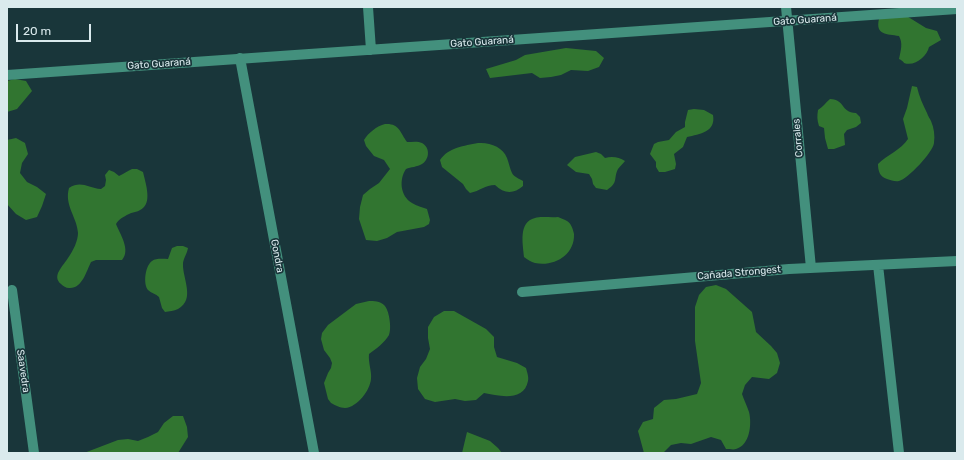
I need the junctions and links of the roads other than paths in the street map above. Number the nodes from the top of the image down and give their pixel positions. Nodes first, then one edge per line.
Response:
1 (368, 7) edge
2 (786, 7) edge
3 (957, 9) edge
4 (787, 21) junction
5 (371, 50) junction
6 (240, 58) junction
7 (7, 75) edge
8 (957, 262) edge
9 (878, 265) junction
10 (811, 268) junction
11 (12, 290) dead end
12 (522, 292) dead end
13 (34, 453) edge
14 (314, 453) edge
15 (899, 453) edge

1 - 5 street
2 - 4 street, Corrales
3 - 4 street, Gato Guaraná
4 - 5 street, Gato Guaraná
4 - 10 street, Corrales
5 - 6 street, Gato Guaraná
6 - 7 street, Gato Guaraná
6 - 14 street, Gondra
8 - 9 street, Cañada Strongest
9 - 10 street, Cañada Strongest
9 - 15 street
10 - 12 street, Cañada Strongest
11 - 13 street, Saavedra

